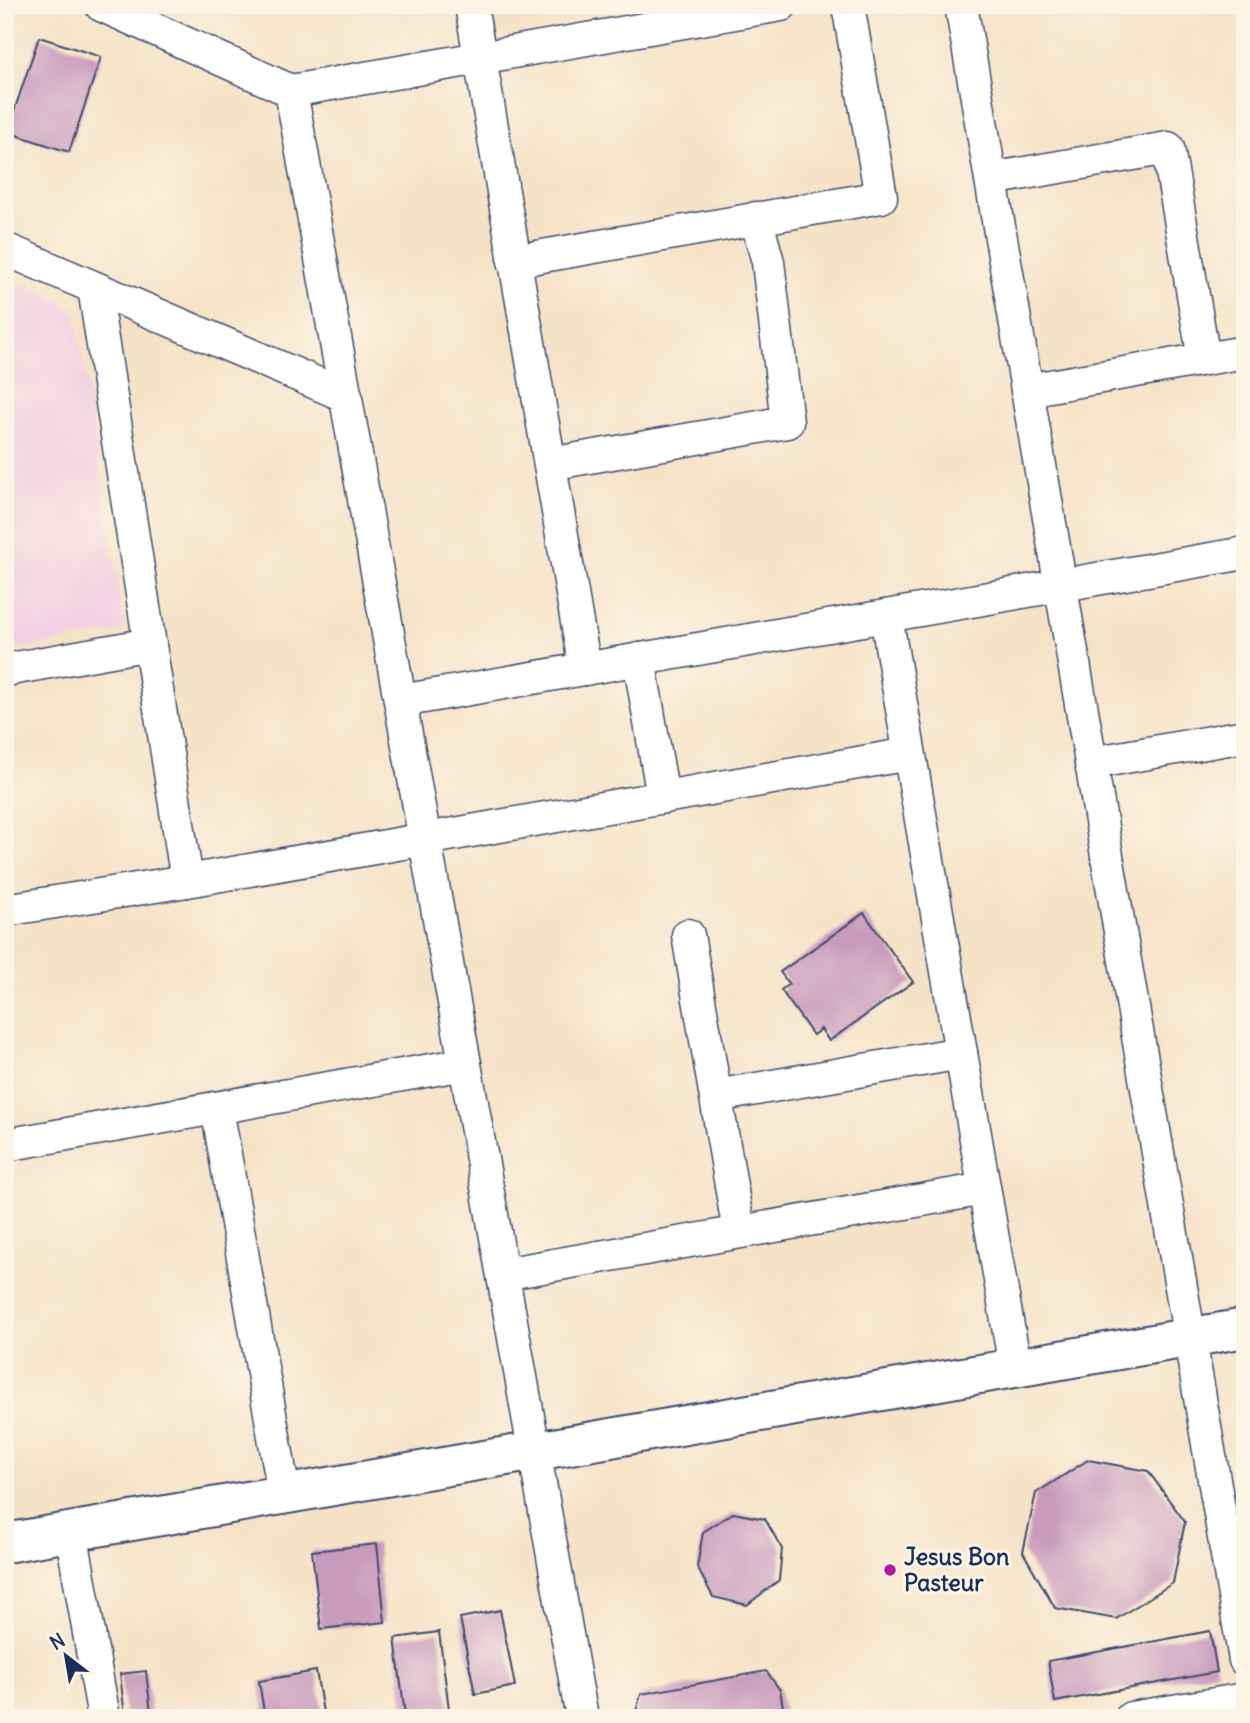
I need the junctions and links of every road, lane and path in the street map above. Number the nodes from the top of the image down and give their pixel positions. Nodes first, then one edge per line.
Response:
1 (471, 5) edge
2 (780, 5) edge
3 (848, 5) edge
4 (961, 5) edge
5 (108, 7) edge
6 (480, 58) junction
7 (291, 91) junction
8 (991, 179) junction
9 (756, 218) junction
10 (13, 259) edge
11 (514, 261) junction
12 (94, 288) junction
13 (1245, 352) edge
14 (1204, 359) junction
15 (1027, 390) junction
16 (346, 396) junction
17 (550, 464) junction
18 (1245, 553) edge
19 (1061, 585) junction
20 (886, 616) junction
21 (150, 644) junction
22 (639, 659) junction
23 (585, 669) junction
24 (5, 670) edge
25 (401, 701) junction
26 (1245, 736) edge
27 (909, 754) junction
28 (1091, 763) junction
29 (663, 797) junction
30 (425, 839) junction
31 (187, 881) junction
32 (5, 910) edge
33 (688, 934) dead end
34 (961, 1053) junction
35 (465, 1064) junction
36 (716, 1096) junction
37 (218, 1108) junction
38 (5, 1145) edge
39 (984, 1189) junction
40 (739, 1232) junction
41 (503, 1273) junction
42 (1245, 1328) edge
43 (1189, 1337) junction
44 (1014, 1367) junction
45 (534, 1450) junction
46 (284, 1494) junction
47 (71, 1531) junction
48 (5, 1543) edge
49 (1245, 1660) edge
50 (1245, 1699) edge
51 (579, 1717) edge
52 (104, 1718) edge
53 (1131, 1718) edge

1 - 6 street
2 - 6 street
3 - 9 street
4 - 8 street
5 - 7 street
6 - 7 street
6 - 11 street
7 - 16 street
8 - 14 street
8 - 15 street
9 - 11 street
9 - 17 street
10 - 12 street
11 - 17 street
12 - 16 street
12 - 21 street
13 - 14 street
14 - 15 street
15 - 19 street
16 - 25 street
17 - 23 street
18 - 19 street
19 - 20 street
19 - 28 street
20 - 22 street
20 - 27 street
21 - 24 street
21 - 31 street
22 - 23 street
22 - 29 street
23 - 25 street
25 - 30 street
26 - 28 street
27 - 29 street
27 - 34 street
28 - 43 street
29 - 30 street
30 - 31 street
30 - 35 street
31 - 32 street
33 - 36 street
34 - 36 street
34 - 39 street
35 - 37 street
35 - 41 street
36 - 40 street
37 - 38 street
37 - 46 street
39 - 40 street
39 - 44 street
40 - 41 street
41 - 45 street
42 - 43 street
43 - 44 street
43 - 49 street
44 - 45 street
45 - 46 street
45 - 51 street
46 - 47 street
47 - 48 street
47 - 52 street
50 - 53 street

